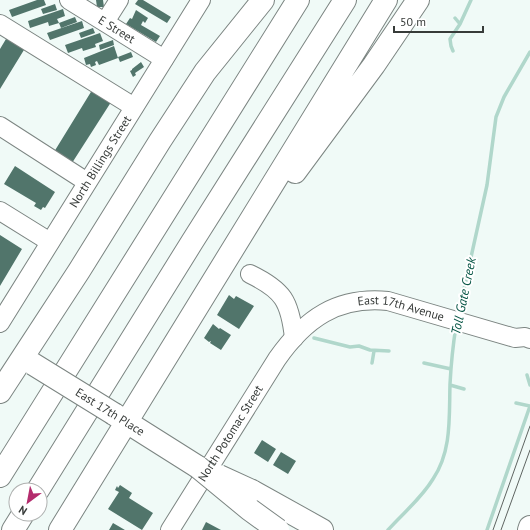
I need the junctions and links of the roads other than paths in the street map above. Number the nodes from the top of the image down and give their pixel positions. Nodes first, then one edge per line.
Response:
1 (69, 0) edge
2 (119, 0) edge
3 (201, 0) edge
4 (245, 0) edge
5 (263, 0) edge
6 (298, 0) edge
7 (346, 0) edge
8 (386, 0) edge
9 (418, 0) edge
10 (105, 22) junction
11 (0, 24) edge
12 (164, 59) junction
13 (134, 106) junction
14 (0, 126) edge
15 (160, 141) junction
16 (87, 182) junction
17 (0, 212) edge
18 (50, 242) junction
19 (250, 274) dead end
20 (207, 292) junction
21 (0, 323) edge
22 (294, 338) junction
23 (523, 338) edge
24 (530, 350) edge
25 (28, 360) junction
26 (0, 392) edge
27 (121, 418) junction
28 (198, 467) junction
29 (0, 476) edge
30 (43, 482) edge
31 (60, 530) edge
32 (170, 530) edge
33 (278, 530) edge
34 (322, 530) edge

1 - 10 street, E Street
2 - 10 street
3 - 12 street, North Billings Street
4 - 15 main road
5 - 15 main road
6 - 29 main road
7 - 30 main road
8 - 20 main road
9 - 20 main road
10 - 12 street, E Street
11 - 13 street
12 - 13 street, North Billings Street
13 - 16 street, North Billings Street
14 - 16 street
15 - 25 main road
16 - 18 street, North Billings Street
17 - 18 street
18 - 21 street, North Billings Street
19 - 22 street
20 - 27 main road
22 - 23 street, East 17th Avenue
22 - 32 street, North Potomac Street
23 - 24 street, East 17th Avenue
25 - 26 main road
25 - 27 main road, East 17th Place, bridge
27 - 28 main road, East 17th Place
27 - 31 main road
28 - 33 main road, East 17th Place, bridge
28 - 34 main road, East 17th Place, bridge

